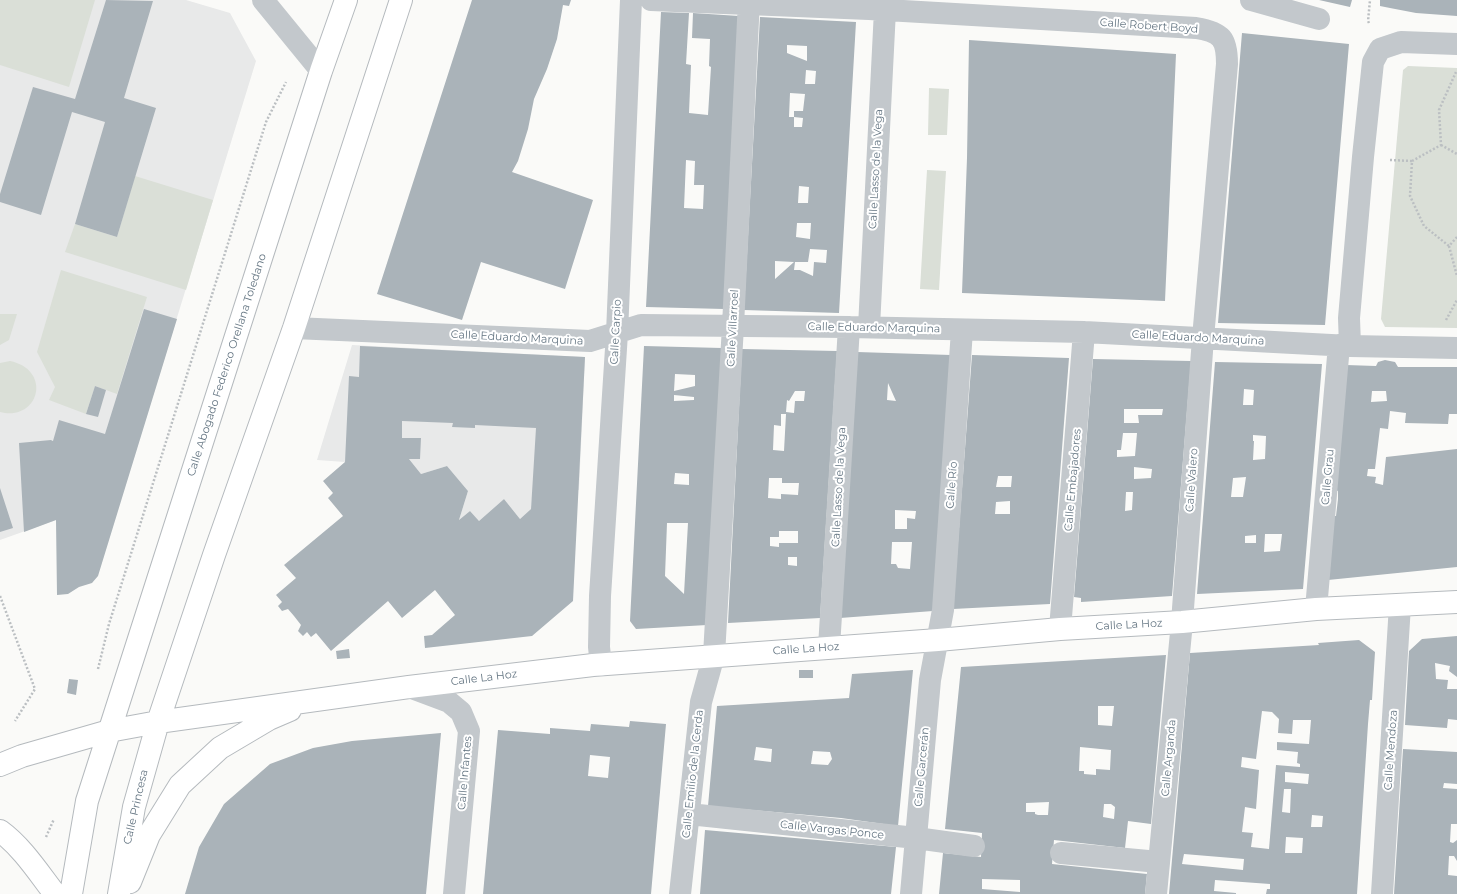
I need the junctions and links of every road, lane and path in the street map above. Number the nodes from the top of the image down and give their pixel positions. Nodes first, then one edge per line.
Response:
1 (263, 0) edge
2 (346, 0) edge
3 (401, 0) edge
4 (631, 0) edge
5 (651, 0) edge
6 (1251, 0) edge
7 (749, 2) edge
8 (875, 7) edge
9 (1319, 19) dead end
10 (299, 44) junction
11 (1457, 44) edge
12 (1457, 69) edge
13 (321, 71) junction
14 (1441, 145) junction
15 (1457, 154) edge
16 (1363, 157) junction
17 (1412, 161) junction
18 (1457, 237) edge
19 (1449, 246) junction
20 (1457, 276) edge
21 (1457, 300) edge
22 (1445, 322) dead end
23 (734, 326) junction
24 (859, 327) junction
25 (294, 328) junction
26 (962, 330) junction
27 (1084, 332) junction
28 (617, 333) junction
29 (1203, 338) junction
30 (1344, 345) junction
31 (1457, 348) edge
32 (0, 596) edge
33 (1457, 602) edge
34 (1400, 606) junction
35 (1316, 609) junction
36 (1182, 622) junction
37 (1060, 629) junction
38 (938, 640) junction
39 (829, 647) junction
40 (714, 655) junction
41 (601, 665) junction
42 (96, 673) dead end
43 (409, 687) junction
44 (311, 700) junction
45 (15, 721) dead end
46 (158, 722) junction
47 (109, 731) junction
48 (0, 765) edge
49 (56, 812) dead end
50 (689, 814) junction
51 (0, 831) edge
52 (916, 838) junction
53 (974, 846) dead end
54 (1061, 853) dead end
55 (1159, 862) junction
56 (34, 866) junction
57 (55, 894) edge
58 (71, 894) edge
59 (118, 894) edge
60 (124, 894) edge
61 (454, 894) edge
62 (680, 894) edge
63 (911, 894) edge
64 (1156, 894) edge
65 (1382, 894) edge

1 - 10 street
2 - 13 main road, Calle Abogado Federico Orellana Toledano
3 - 25 main road
4 - 28 street, Calle Carpio
5 - 7 street
6 - 9 street
7 - 8 street
7 - 23 street, Calle Villarroel
8 - 24 street, Calle Lasso de la Vega
8 - 29 street, Calle Robert Boyd
10 - 13 street
10 - 42 path
11 - 16 street, Calle Grau
12 - 14 path
13 - 47 main road, Calle Abogado Federico Orellana Toledano
14 - 15 path
14 - 17 path
16 - 17 path
16 - 30 street, Calle Grau
17 - 19 path
18 - 19 path
19 - 20 path
21 - 22 path
23 - 24 street, Calle Eduardo Marquina
23 - 28 street, Calle Eduardo Marquina
23 - 40 street, Calle Villarroel
24 - 26 street, Calle Eduardo Marquina
24 - 39 street, Calle Lasso de la Vega
25 - 28 street, Calle Eduardo Marquina
25 - 46 main road
26 - 27 street, Calle Eduardo Marquina
26 - 38 street, Calle Río
27 - 29 street, Calle Eduardo Marquina
27 - 37 street, Calle Embajadores
28 - 41 street, Calle Carpio
29 - 30 street, Calle Eduardo Marquina
29 - 36 street, Calle Valero
30 - 31 street, Calle Eduardo Marquina
30 - 35 street, Calle Grau
32 - 45 path
33 - 34 main road, Calle La Hoz
34 - 35 main road, Calle La Hoz
34 - 65 street, Calle Mendoza
35 - 36 main road, Calle La Hoz
36 - 37 main road, Calle La Hoz
36 - 55 street, Calle Arganda
37 - 38 main road, Calle La Hoz
38 - 39 main road, Calle La Hoz
38 - 52 street, Calle Garcerán
39 - 40 main road, Calle La Hoz
40 - 41 main road, Calle La Hoz
40 - 50 street, Calle Emilio de la Cerda
41 - 43 main road, Calle La Hoz
43 - 44 main road, Calle La Hoz
43 - 61 street, Calle Infantes
44 - 46 main road, Calle La Hoz
44 - 60 main road
46 - 47 main road, Calle La Hoz
46 - 59 main road, Calle Princesa
47 - 48 main road, Calle La Hoz
47 - 58 main road
49 - 56 path
50 - 52 street, Calle Vargas Ponce
50 - 62 street, Calle Emilio de la Cerda
51 - 56 main road
52 - 53 street, Calle Vargas Ponce
52 - 63 street, Calle Garcerán
54 - 55 street
55 - 64 street, Calle Arganda
56 - 57 main road

